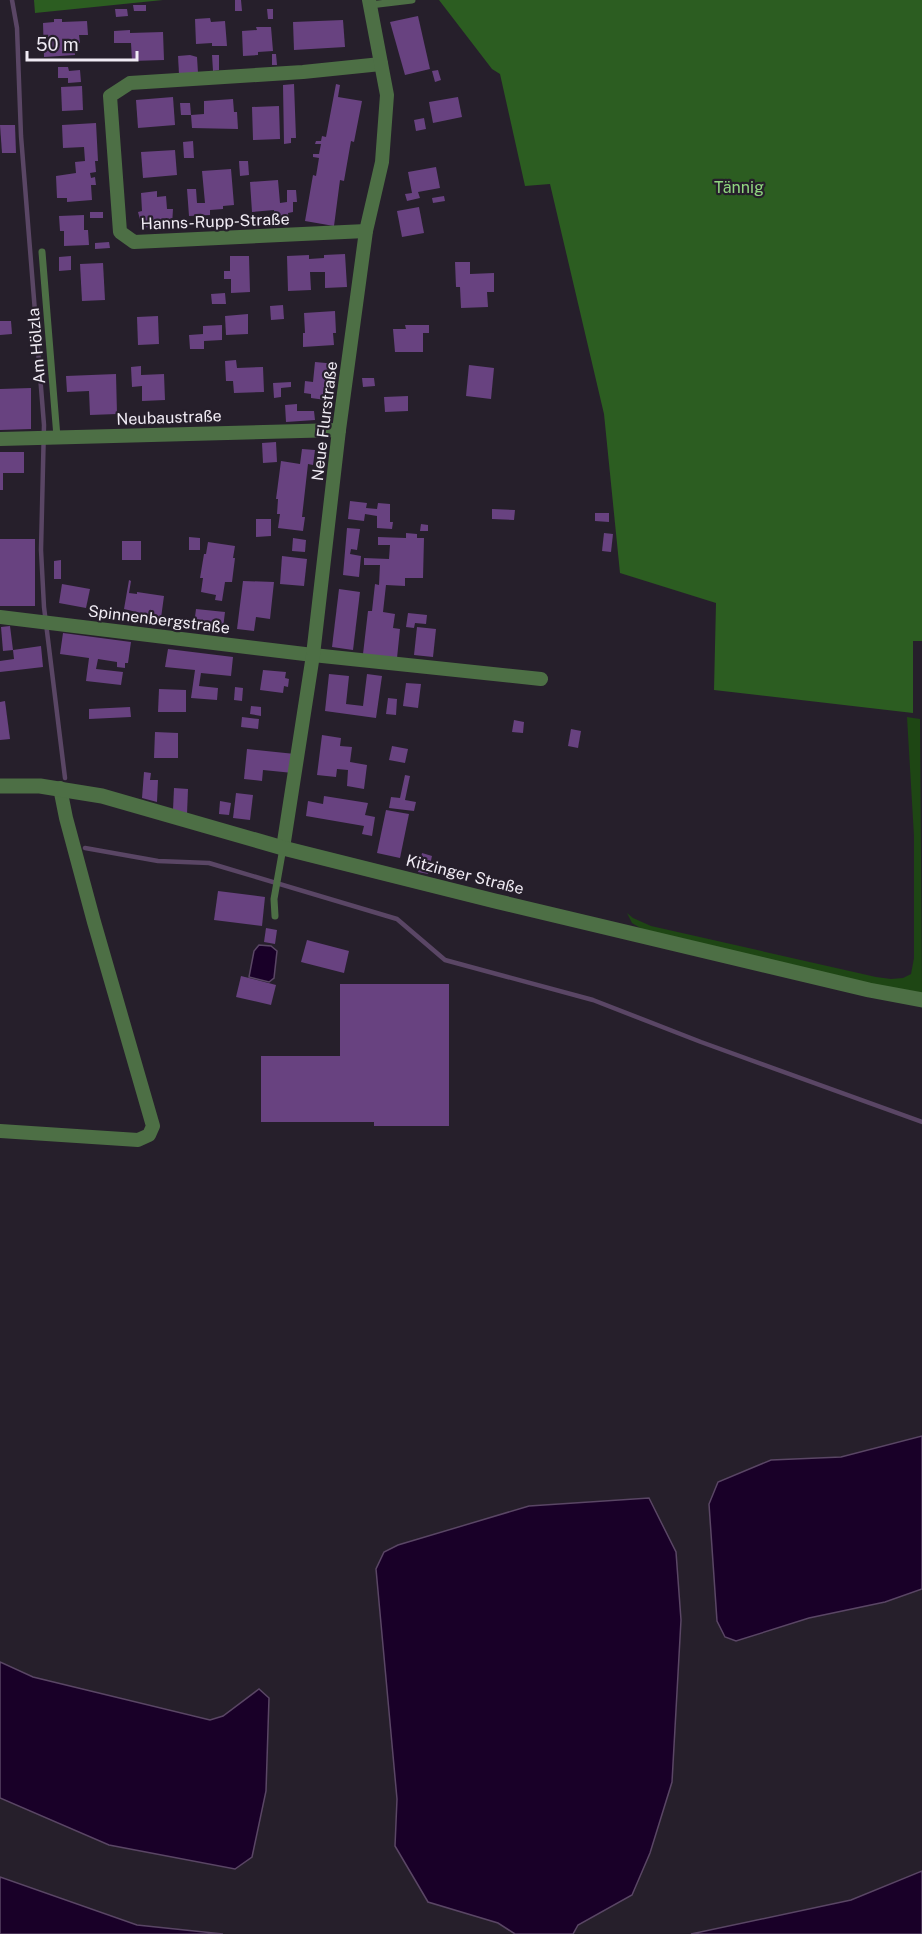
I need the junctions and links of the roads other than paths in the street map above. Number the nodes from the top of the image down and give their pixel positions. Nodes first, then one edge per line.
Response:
1 (412, 0) edge
2 (370, 2) edge
3 (381, 64) junction
4 (366, 231) junction
5 (42, 252) dead end
6 (339, 430) junction
7 (57, 437) junction
8 (0, 439) edge
9 (0, 617) edge
10 (313, 655) junction
11 (541, 680) dead end
12 (0, 786) edge
13 (60, 788) junction
14 (283, 848) junction
15 (275, 916) dead end
16 (922, 1000) edge
17 (0, 1131) edge

1 - 2 lane
2 - 3 street, Neue Flurstraße
3 - 4 street, Neue Flurstraße
3 - 4 street, Hanns-Rupp-Straße
4 - 6 street, Neue Flurstraße
5 - 7 lane, Am Hölzla
6 - 7 street, Neubaustraße
6 - 10 street, Neue Flurstraße
7 - 8 street, Neubaustraße
9 - 10 street, Spinnenbergstraße
10 - 11 street, Spinnenbergstraße
10 - 14 street, Neue Flurstraße
12 - 13 street, Kitzinger Straße
13 - 14 street, Kitzinger Straße
13 - 17 street
14 - 15 lane
14 - 16 street, Kitzinger Straße

